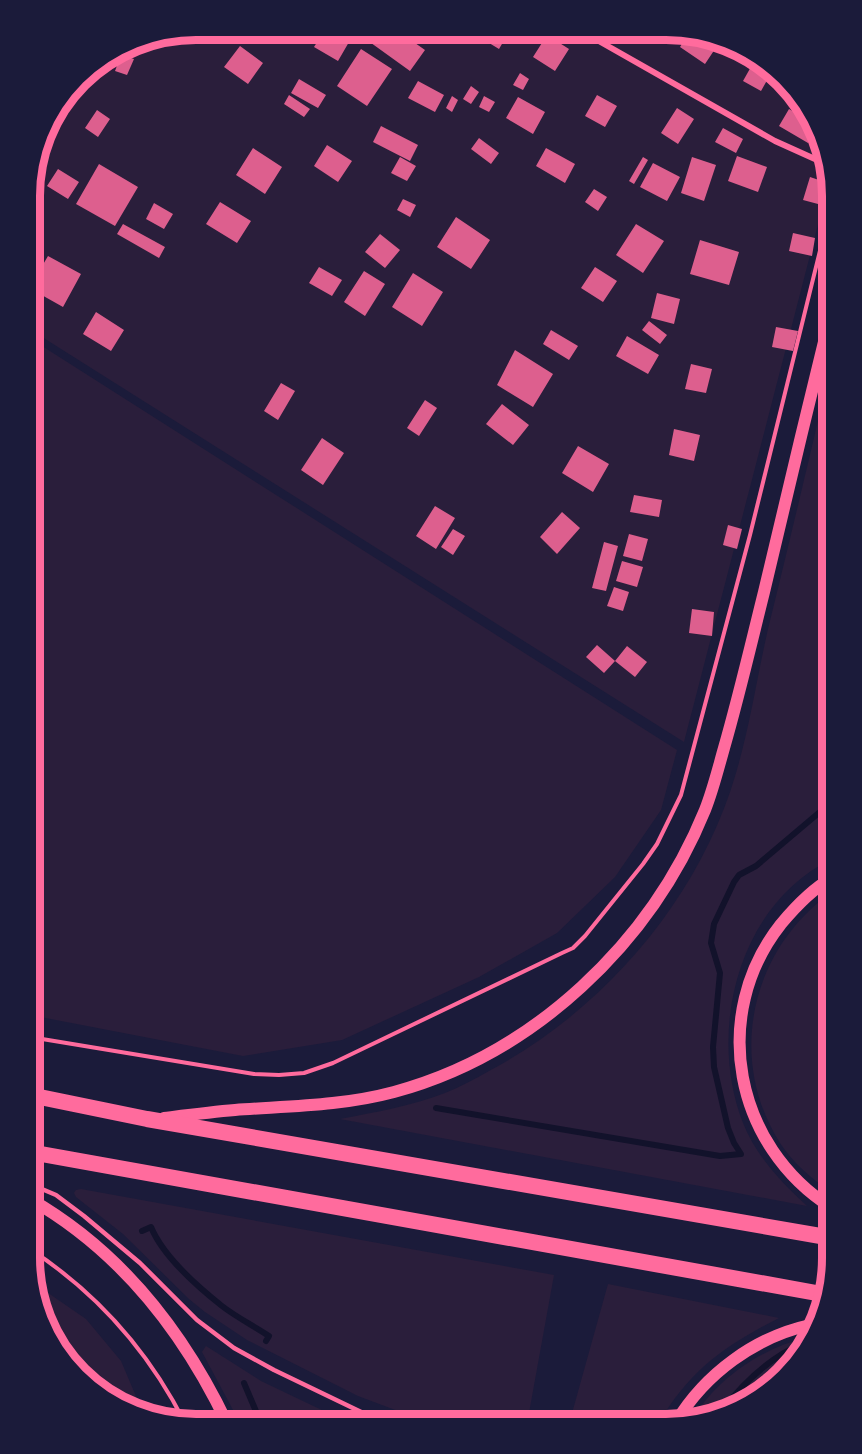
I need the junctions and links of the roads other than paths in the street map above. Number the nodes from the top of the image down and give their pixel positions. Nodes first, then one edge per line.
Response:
1 (597, 40) edge
2 (816, 160) edge
3 (822, 351) edge
4 (821, 885) edge
5 (41, 1097) edge
6 (147, 1119) junction
7 (41, 1154) edge
8 (41, 1189) edge
9 (821, 1199) edge
10 (41, 1206) edge
11 (821, 1236) edge
12 (817, 1293) edge
13 (805, 1327) edge
14 (683, 1412) edge
15 (222, 1414) edge
16 (365, 1414) edge

1 - 2 street
3 - 6 main road
4 - 9 main road
5 - 6 highway
6 - 11 highway
7 - 12 highway
8 - 16 lane
10 - 15 main road
13 - 14 main road

